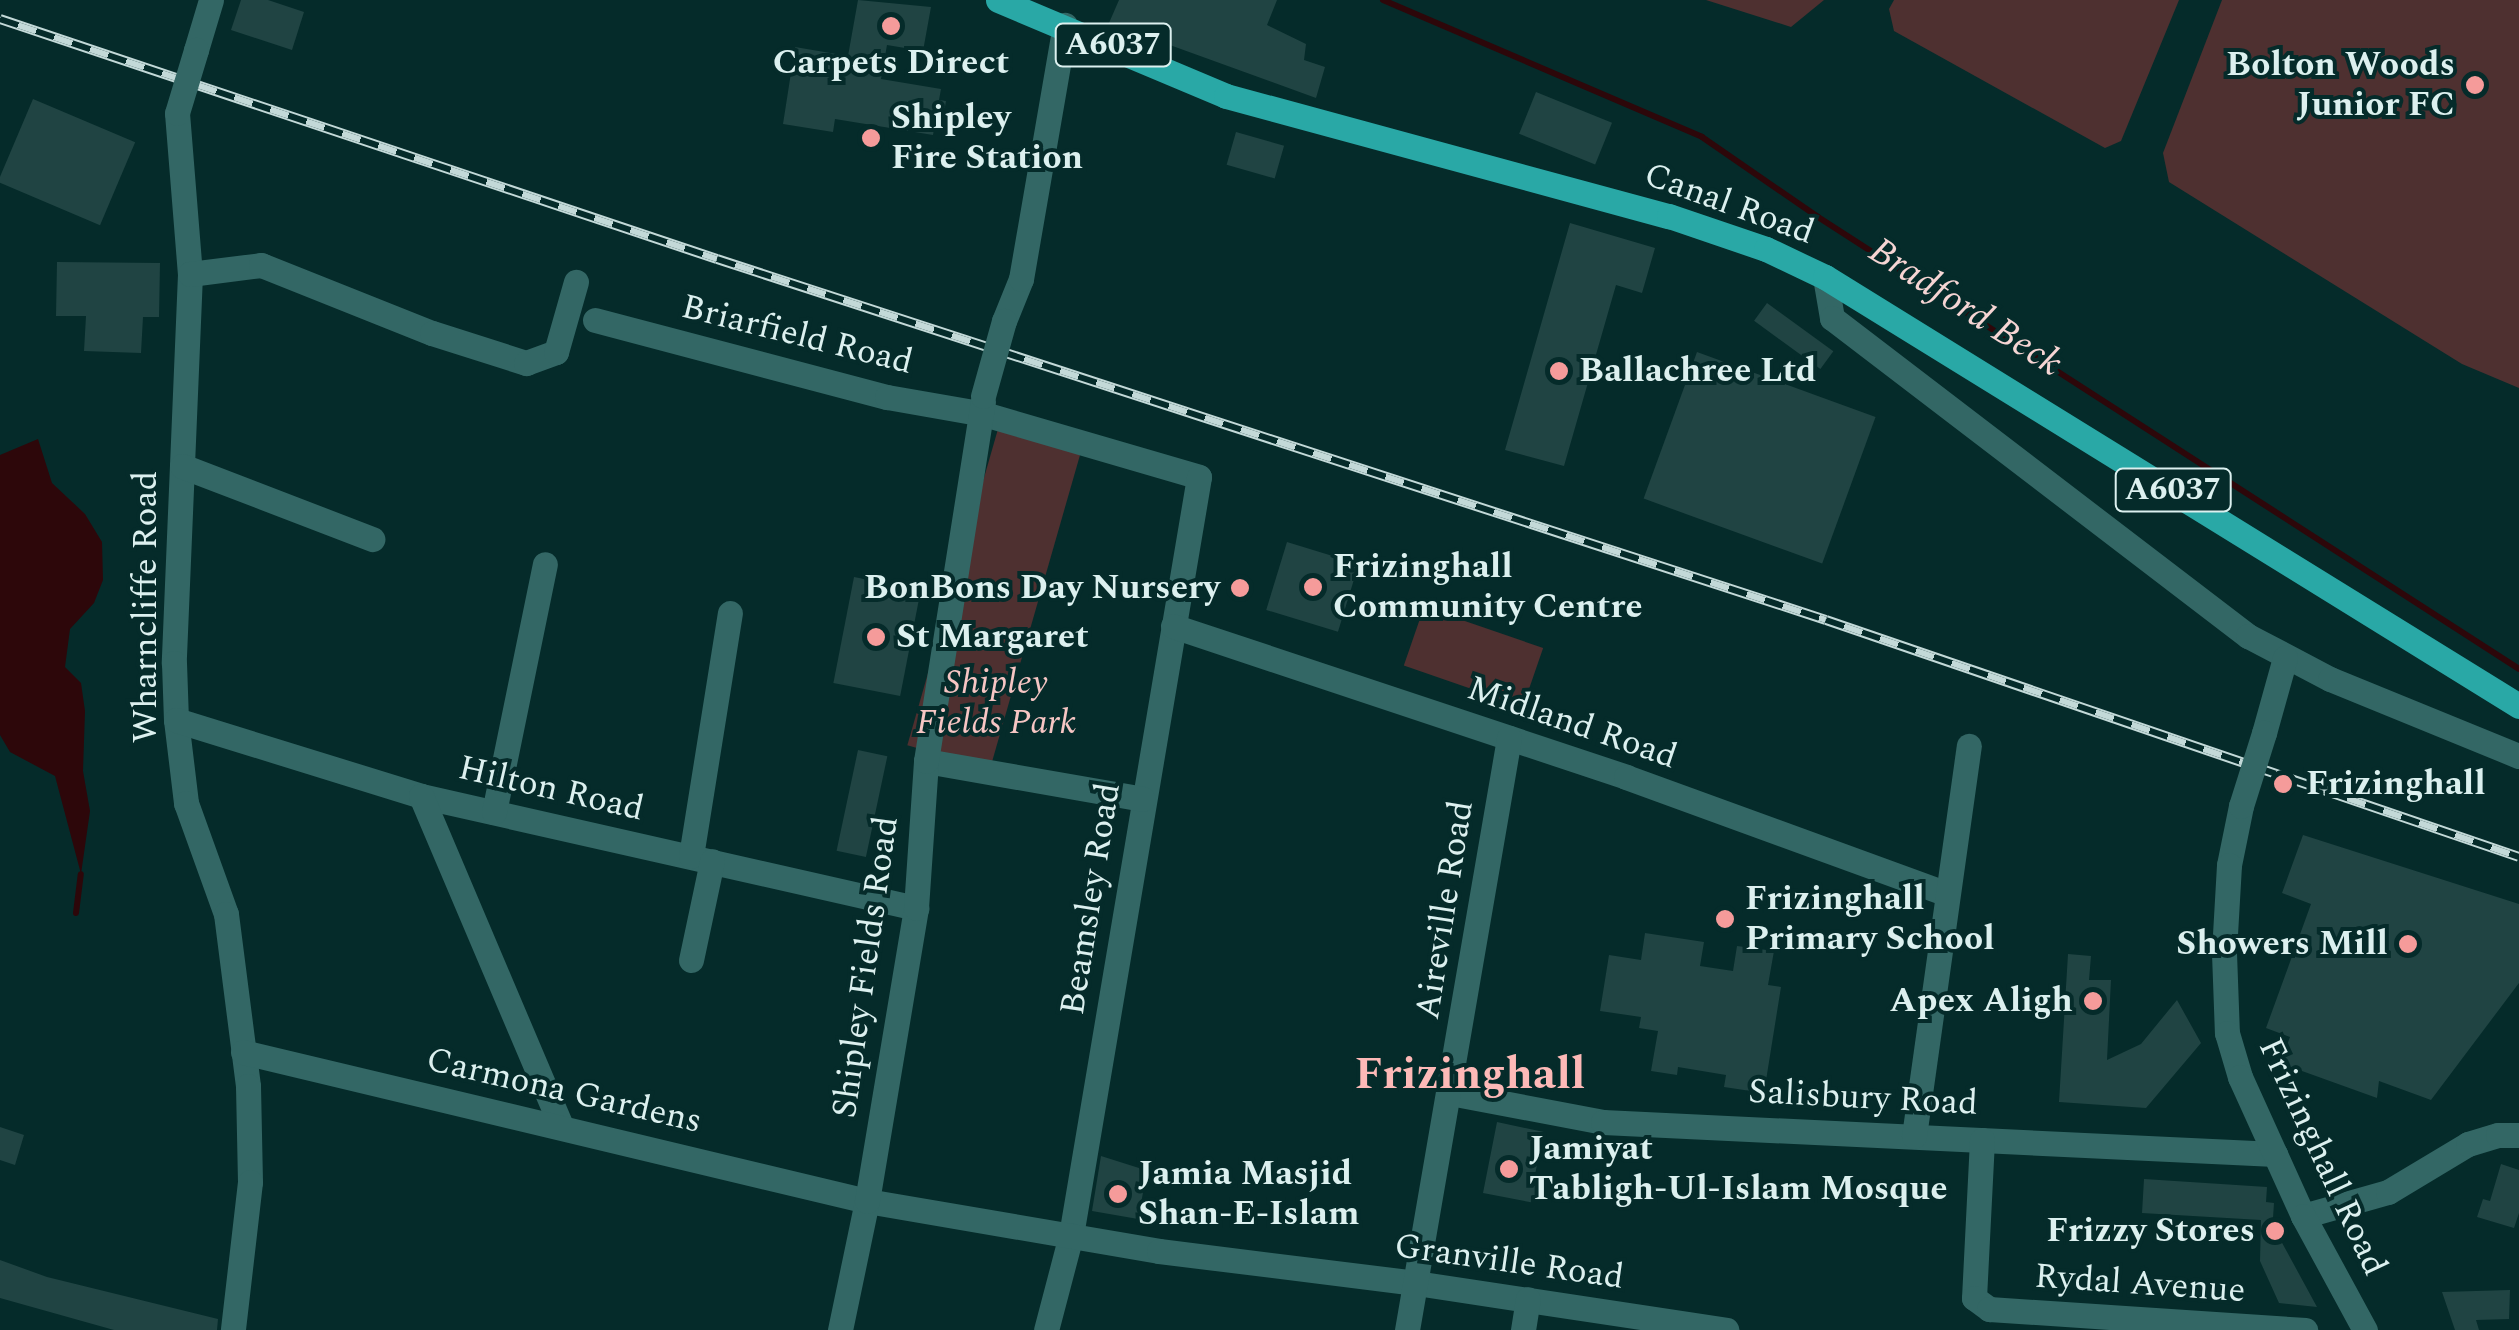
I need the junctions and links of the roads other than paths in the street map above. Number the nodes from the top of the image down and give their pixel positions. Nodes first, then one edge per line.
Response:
1 (211, 0) edge
2 (998, 0) edge
3 (1062, 16) edge
4 (190, 274) junction
5 (1825, 277) junction
6 (576, 282) dead end
7 (595, 320) dead end
8 (983, 404) junction
9 (182, 466) junction
10 (1199, 477) joint
11 (372, 539) dead end
12 (545, 564) dead end
13 (730, 613) dead end
14 (1173, 626) junction
15 (2285, 658) junction
16 (2519, 706) edge
17 (176, 720) junction
18 (1509, 738) junction
19 (1970, 746) dead end
20 (2519, 756) edge
21 (926, 761) junction
22 (420, 796) junction
23 (1143, 798) junction
24 (494, 812) junction
25 (701, 858) junction
26 (1945, 893) junction
27 (916, 908) junction
28 (691, 960) dead end
29 (243, 1052) junction
30 (1450, 1093) junction
31 (560, 1124) junction
32 (2519, 1135) edge
33 (1914, 1136) junction
34 (1982, 1140) junction
35 (2275, 1154) junction
36 (867, 1201) junction
37 (2303, 1216) junction
38 (1071, 1235) junction
39 (1416, 1282) junction
40 (1528, 1299) junction
41 (1628, 1322) edge
42 (233, 1330) edge
43 (840, 1330) edge
44 (1046, 1330) edge
45 (1407, 1330) edge
46 (1523, 1330) edge
47 (1726, 1330) edge
48 (2306, 1330) edge
49 (2365, 1330) edge

1 - 4 street, Wharncliffe Road, bridge
2 - 3 main road, A6037
3 - 5 main road, Canal Road / A6037
3 - 8 street, Shipley Fields Road, bridge
4 - 6 street
4 - 9 street, Wharncliffe Road
5 - 15 street
5 - 16 main road, Canal Road / A6037
7 - 8 street, Briarfield Road
8 - 10 street, Briarfield Road
8 - 21 street, Shipley Fields Road
9 - 11 street
9 - 17 street, Wharncliffe Road
10 - 14 street, Beamsley Road
12 - 24 street
13 - 25 street
14 - 18 street, Midland Road
14 - 23 street, Beamsley Road
15 - 20 street
15 - 35 street, Frizinghall Road, bridge
17 - 22 street, Hilton Road
17 - 29 street, Wharncliffe Road
18 - 26 street, Midland Road
18 - 30 street, Aireville Road
19 - 26 street
21 - 23 street
21 - 27 street, Shipley Fields Road
22 - 24 street, Hilton Road
22 - 31 street
23 - 38 street, Beamsley Road
24 - 25 street, Hilton Road
25 - 27 street, Hilton Road
25 - 28 street
26 - 33 street
27 - 36 street, Shipley Fields Road
29 - 31 street, Carmona Gardens
29 - 42 street, Wharncliffe Road
30 - 33 street, Salisbury Road
30 - 39 street, Aireville Road
31 - 36 street, Carmona Gardens
32 - 37 street
33 - 34 street, Salisbury Road
34 - 35 street, Salisbury Road
34 - 48 street, Rydal Avenue
35 - 37 street, Frizinghall Road
36 - 38 street, Granville Road
36 - 43 street, Shipley Fields Road
37 - 49 street, Frizinghall Road
38 - 39 street, Granville Road
38 - 44 street, Beamsley Road
39 - 40 street, Granville Road
39 - 45 street, Aireville Road
40 - 41 street, Granville Road
40 - 46 street
41 - 47 street, Granville Road

